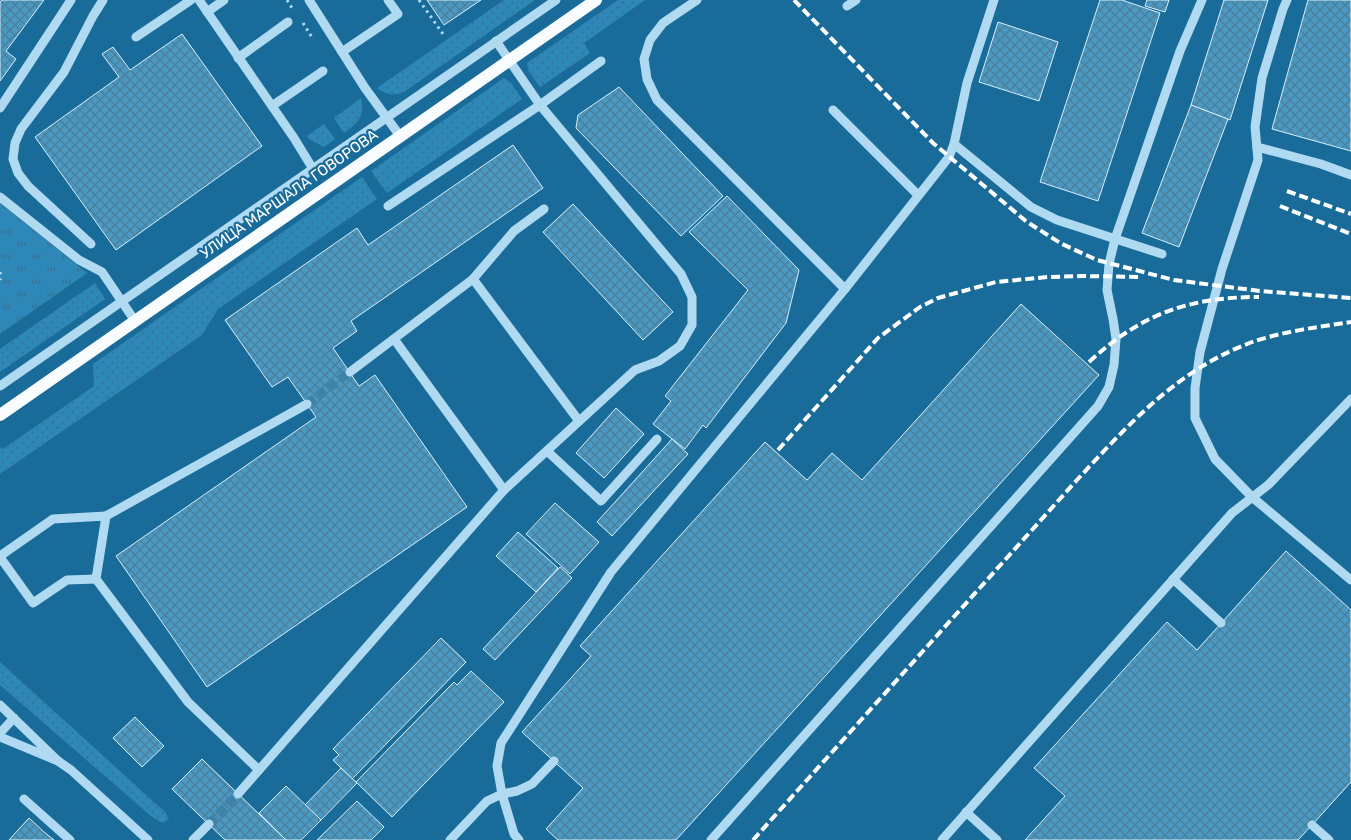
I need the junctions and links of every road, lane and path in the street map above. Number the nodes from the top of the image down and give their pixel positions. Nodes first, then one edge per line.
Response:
1 (71, 0) edge
2 (103, 0) edge
3 (191, 0) edge
4 (199, 0) edge
5 (224, 0) edge
6 (309, 0) edge
7 (388, 0) edge
8 (419, 0) edge
9 (556, 0) edge
10 (596, 0) edge
11 (697, 0) edge
12 (856, 0) edge
13 (994, 0) edge
14 (1202, 0) edge
15 (1287, 0) edge
16 (846, 6) dead end
17 (207, 12) junction
18 (288, 22) dead end
19 (443, 34) dead end
20 (136, 37) dead end
21 (496, 41) junction
22 (342, 52) junction
23 (238, 58) junction
24 (509, 60) junction
25 (601, 61) dead end
26 (323, 71) dead end
27 (540, 105) junction
28 (272, 106) junction
29 (0, 108) edge
30 (833, 110) dead end
31 (387, 118) junction
32 (400, 136) junction
33 (954, 144) junction
34 (1257, 147) junction
35 (313, 169) junction
36 (1351, 175) edge
37 (918, 196) junction
38 (0, 197) edge
39 (388, 206) dead end
40 (544, 209) dead end
41 (1115, 239) junction
42 (91, 244) dead end
43 (1162, 254) dead end
44 (0, 272) edge
45 (473, 279) junction
46 (0, 280) edge
47 (845, 289) junction
48 (122, 301) junction
49 (135, 321) junction
50 (394, 339) junction
51 (350, 372) tunnel mouth
52 (0, 386) edge
53 (1351, 399) edge
54 (307, 404) tunnel mouth
55 (0, 415) edge
56 (579, 421) junction
57 (658, 439) dead end
58 (547, 451) junction
59 (504, 490) junction
60 (1252, 497) junction
61 (106, 516) junction
62 (0, 557) edge
63 (96, 579) junction
64 (1173, 579) junction
65 (1351, 580) edge
66 (1221, 623) dead end
67 (0, 705) edge
68 (14, 718) junction
69 (0, 735) edge
70 (58, 760) junction
71 (554, 761) dead end
72 (259, 770) junction
73 (238, 794) tunnel mouth
74 (502, 794) junction
75 (24, 799) dead end
76 (966, 812) junction
77 (209, 824) tunnel mouth
78 (1312, 825) dead end
79 (70, 840) edge
80 (148, 840) edge
81 (193, 840) edge
82 (450, 840) edge
83 (519, 840) edge
84 (711, 840) edge
85 (942, 840) edge
86 (996, 840) edge
87 (1329, 840) edge

1 - 29 street
2 - 42 street
3 - 20 street
4 - 17 street
5 - 17 street
6 - 22 street
7 - 22 street
8 - 19 path
9 - 21 street, УЛИЦА МАРШАЛА ГОВОРОВА
10 - 24 main road, УЛИЦА МАРШАЛА ГОВОРОВА
11 - 47 street
12 - 16 street
13 - 33 street
14 - 41 street
15 - 34 street
17 - 23 street
18 - 23 street
21 - 24 street
21 - 31 street, УЛИЦА МАРШАЛА ГОВОРОВА
22 - 31 street
23 - 28 street
24 - 27 street
24 - 32 main road, УЛИЦА МАРШАЛА ГОВОРОВА
25 - 27 street
26 - 28 street
27 - 39 street
27 - 56 street
28 - 35 street
30 - 37 street
31 - 32 street
31 - 35 street, УЛИЦА МАРШАЛА ГОВОРОВА
32 - 49 main road, УЛИЦА МАРШАЛА ГОВОРОВА
33 - 37 street
33 - 41 street
34 - 36 street
34 - 60 street
35 - 48 street, УЛИЦА МАРШАЛА ГОВОРОВА
37 - 47 street
38 - 48 street
40 - 45 street
41 - 43 street
41 - 84 street
44 - 46 path
45 - 50 street
45 - 56 street
47 - 74 street
48 - 49 street
48 - 52 street, УЛИЦА МАРШАЛА ГОВОРОВА
49 - 55 main road, УЛИЦА МАРШАЛА ГОВОРОВА
50 - 51 street
50 - 59 street
53 - 60 street
54 - 61 street
56 - 58 street
57 - 58 street
58 - 59 street
59 - 72 street
60 - 64 street
60 - 65 street
61 - 62 street
61 - 63 street
62 - 63 street
63 - 72 street
64 - 66 street
64 - 76 street
67 - 68 street
68 - 69 street
68 - 70 street
69 - 70 street
70 - 80 street
71 - 74 street
72 - 73 street
74 - 82 street
74 - 83 street
75 - 79 street
76 - 85 street
76 - 86 street
77 - 81 street
78 - 87 street

